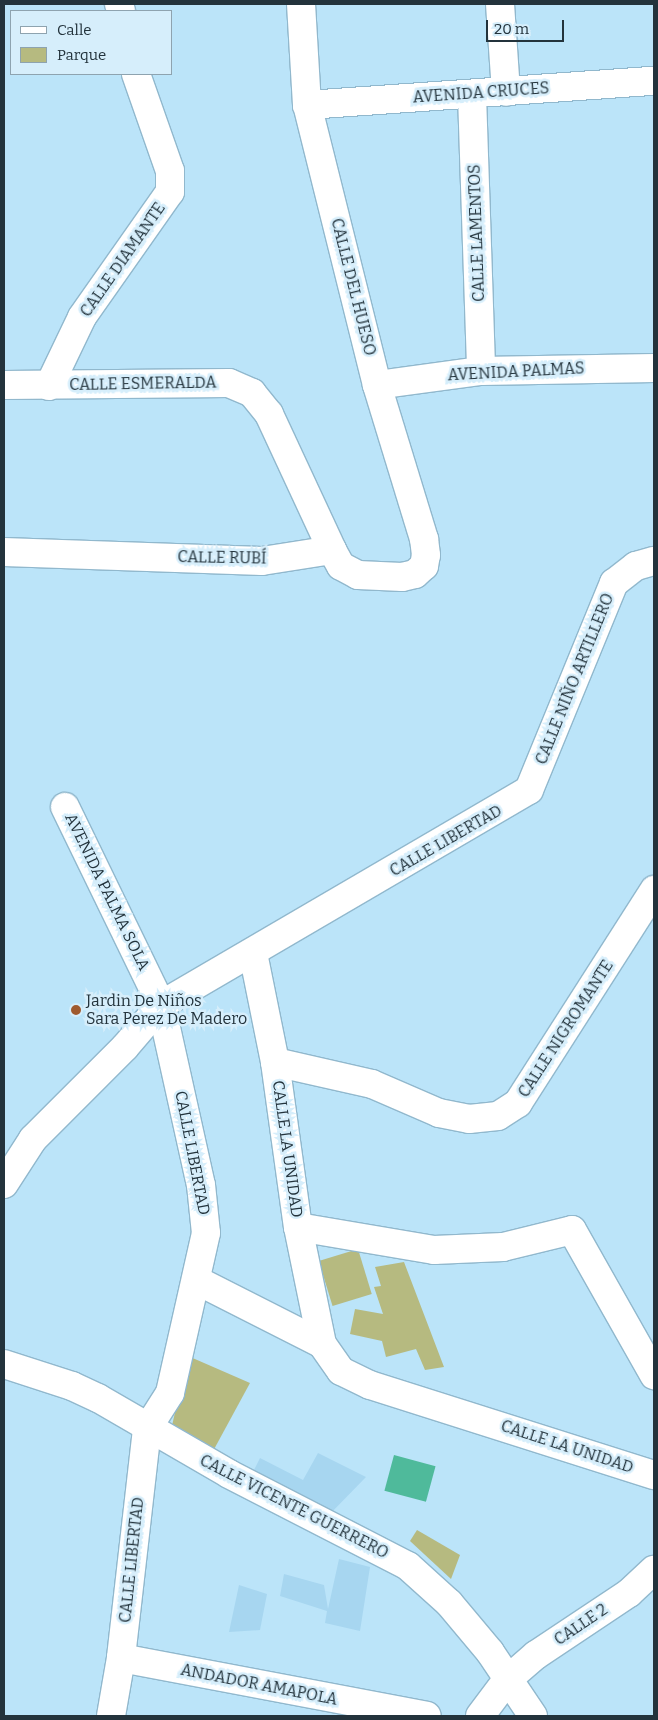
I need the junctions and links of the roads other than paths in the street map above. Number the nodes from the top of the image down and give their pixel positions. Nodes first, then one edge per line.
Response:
1 (301, 4) edge
2 (500, 4) edge
3 (136, 75) edge
4 (654, 81) edge
5 (506, 92) junction
6 (472, 95) junction
7 (307, 105) junction
8 (654, 368) edge
9 (481, 371) junction
10 (377, 384) junction
11 (4, 385) edge
12 (49, 386) junction
13 (332, 550) junction
14 (4, 552) edge
15 (654, 561) edge
16 (529, 790) joint
17 (65, 807) dead end
18 (654, 890) edge
19 (253, 953) junction
20 (161, 1005) junction
21 (275, 1062) junction
22 (4, 1184) edge
23 (298, 1227) junction
24 (196, 1280) junction
25 (322, 1344) junction
26 (4, 1364) edge
27 (654, 1374) edge
28 (147, 1429) junction
29 (654, 1475) edge
30 (654, 1570) edge
31 (121, 1658) junction
32 (507, 1680) junction
33 (111, 1716) edge
34 (427, 1716) edge
35 (480, 1716) edge
36 (534, 1716) edge

1 - 7 street, CALLE DEL HUESO
2 - 5 street
3 - 12 street, CALLE DIAMANTE
4 - 5 street, AVENIDA CRUCES
5 - 6 street, AVENIDA CRUCES
6 - 7 street, AVENIDA CRUCES
6 - 9 street, CALLE LAMENTOS
7 - 10 street, CALLE DEL HUESO
8 - 9 street, AVENIDA PALMAS
9 - 10 street, AVENIDA PALMAS
10 - 13 street, CALLE DEL HUESO
11 - 12 street, CALLE ESMERALDA
12 - 13 street, CALLE ESMERALDA
13 - 14 street, CALLE RUBÍ
15 - 16 street, CALLE NIÑO ARTILLERO
16 - 19 street, CALLE LIBERTAD
17 - 20 street, AVENIDA PALMA SOLA
18 - 21 street, CALLE NIGROMANTE
19 - 20 street, CALLE LIBERTAD
19 - 21 street, CALLE LA UNIDAD
20 - 22 street
20 - 24 street, CALLE LIBERTAD
21 - 23 street, CALLE LA UNIDAD
23 - 25 street, CALLE LA UNIDAD
23 - 27 street
24 - 25 street, CALLE LA UNIDAD
24 - 28 street, CALLE LIBERTAD
25 - 29 street, CALLE LA UNIDAD
26 - 28 street, CALLE VICENTE GUERRERO
28 - 31 street, CALLE LIBERTAD
28 - 32 street, CALLE VICENTE GUERRERO
30 - 32 street, CALLE 2
31 - 33 street, CALLE LIBERTAD
31 - 34 street, ANDADOR AMAPOLA
32 - 35 street, CALLE 2
32 - 36 street, CALLE VICENTE GUERRERO

